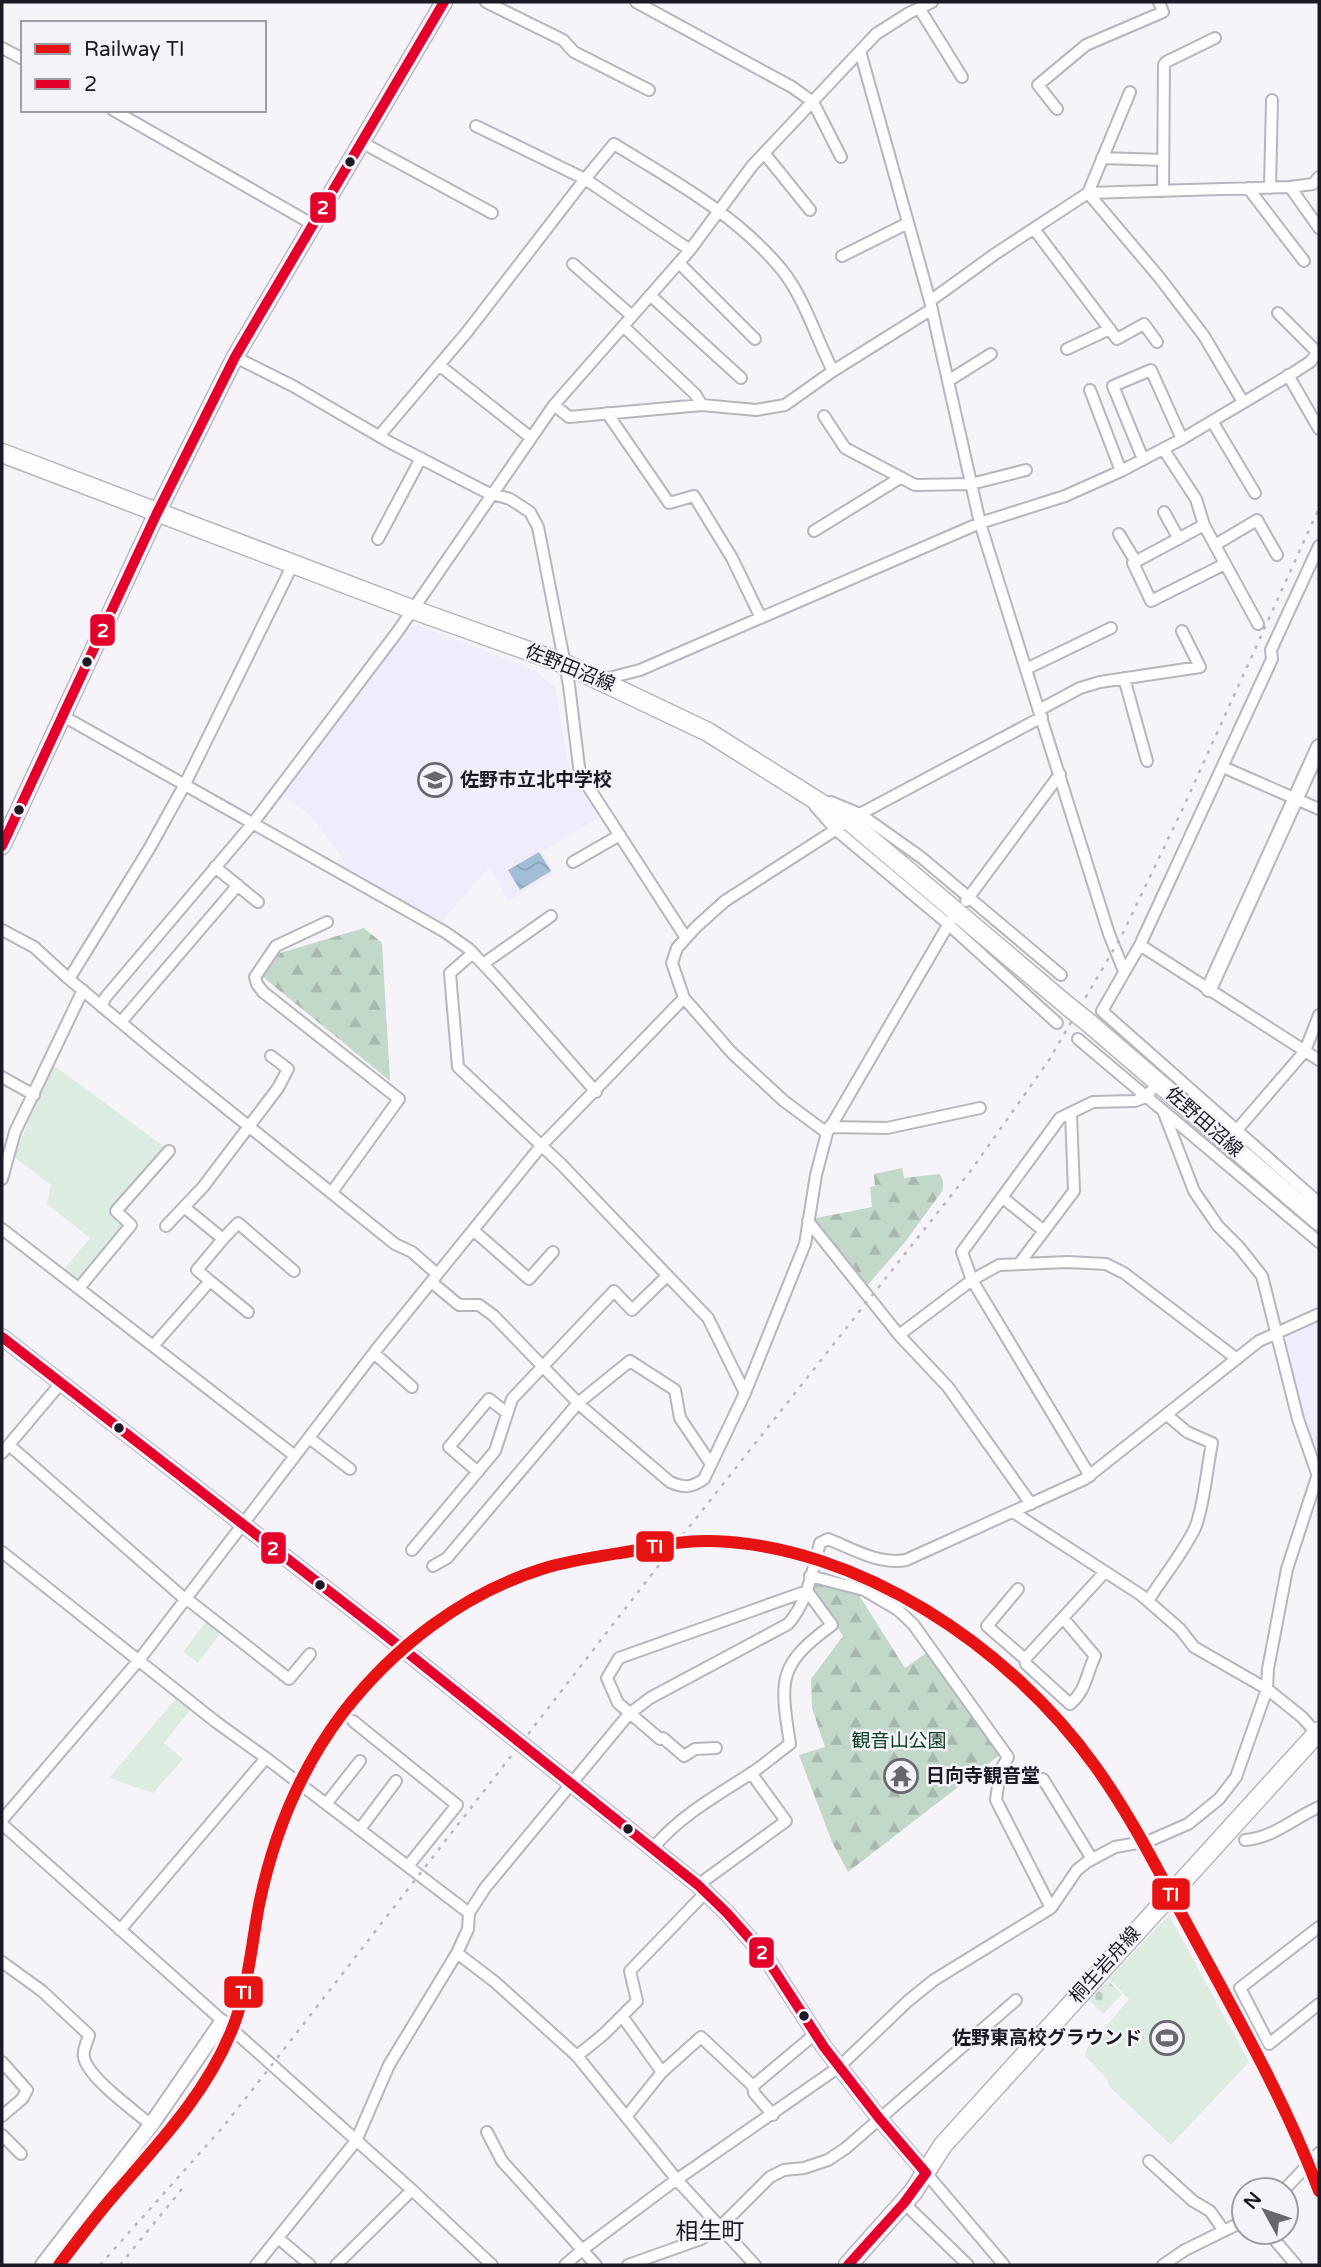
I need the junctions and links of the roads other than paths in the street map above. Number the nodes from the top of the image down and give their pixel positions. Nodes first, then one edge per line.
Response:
1 (444, 2) edge
2 (486, 2) edge
3 (636, 2) edge
4 (932, 2) edge
5 (1159, 2) edge
6 (919, 8) junction
7 (1215, 38) dead end
8 (2, 48) edge
9 (860, 51) junction
10 (21, 59) edge
11 (962, 77) dead end
12 (649, 90) dead end
13 (1130, 92) dead end
14 (1272, 100) dead end
15 (813, 102) junction
16 (1058, 108) dead end
17 (116, 112) edge
18 (476, 126) dead end
19 (361, 142) junction
20 (764, 153) junction
21 (841, 157) dead end
22 (1102, 158) junction
23 (1163, 160) junction
24 (1319, 177) edge
25 (585, 179) junction
26 (1290, 187) junction
27 (1248, 188) junction
28 (1270, 188) junction
29 (1163, 191) junction
30 (1088, 193) junction
31 (810, 210) dead end
32 (720, 211) junction
33 (492, 213) dead end
34 (908, 223) junction
35 (312, 224) junction
36 (1319, 228) edge
37 (1034, 229) junction
38 (690, 250) junction
39 (842, 256) dead end
40 (1304, 261) dead end
41 (679, 263) junction
42 (573, 264) dead end
43 (650, 295) junction
44 (931, 305) junction
45 (1278, 313) dead end
46 (632, 316) junction
47 (623, 326) junction
48 (1110, 329) junction
49 (755, 339) dead end
50 (1157, 342) dead end
51 (1066, 349) dead end
52 (1319, 352) edge
53 (991, 354) dead end
54 (235, 357) junction
55 (439, 365) junction
56 (833, 371) junction
57 (1288, 376) junction
58 (741, 378) dead end
59 (948, 381) junction
60 (1090, 390) dead end
61 (1243, 402) junction
62 (554, 405) junction
63 (702, 405) junction
64 (607, 413) junction
65 (824, 416) dead end
66 (1212, 421) junction
67 (1319, 429) edge
68 (380, 435) junction
69 (530, 437) junction
70 (1182, 439) junction
71 (1164, 450) junction
72 (2, 453) edge
73 (421, 458) junction
74 (1143, 459) junction
75 (1027, 470) dead end
76 (1121, 471) junction
77 (900, 478) junction
78 (971, 484) junction
79 (494, 493) junction
80 (1255, 493) dead end
81 (1164, 512) dead end
82 (157, 513) junction
83 (980, 523) junction
84 (1204, 525) junction
85 (814, 530) dead end
86 (1119, 534) dead end
87 (378, 539) dead end
88 (1179, 539) junction
89 (1214, 545) junction
90 (1319, 546) edge
91 (1277, 555) dead end
92 (1136, 562) junction
93 (293, 564) junction
94 (1225, 564) junction
95 (414, 610) junction
96 (761, 618) junction
97 (1258, 624) dead end
98 (1111, 628) dead end
99 (1182, 631) dead end
100 (565, 664) junction
101 (1026, 668) junction
102 (1124, 678) junction
103 (601, 680) junction
104 (1041, 713) junction
105 (63, 716) junction
106 (1319, 747) edge
107 (1147, 761) dead end
108 (1223, 767) junction
109 (1060, 774) junction
110 (184, 786) junction
111 (1296, 799) junction
112 (1319, 809) edge
113 (848, 821) junction
114 (253, 823) junction
115 (620, 835) junction
116 (2, 846) edge
117 (573, 862) dead end
118 (215, 867) junction
119 (238, 885) junction
120 (966, 900) junction
121 (258, 902) dead end
122 (551, 916) dead end
123 (327, 922) dead end
124 (950, 922) junction
125 (2, 930) edge
126 (686, 938) junction
127 (1140, 945) junction
128 (473, 953) junction
129 (483, 964) junction
130 (1125, 971) junction
131 (1061, 975) dead end
132 (69, 979) junction
133 (1209, 989) junction
134 (83, 990) junction
135 (684, 998) junction
136 (102, 1007) junction
137 (1319, 1015) edge
138 (121, 1022) junction
139 (1057, 1023) dead end
140 (1078, 1039) dead end
141 (1305, 1051) junction
142 (271, 1056) dead end
143 (1319, 1060) edge
144 (2, 1077) edge
145 (596, 1091) junction
146 (1148, 1094) junction
147 (34, 1095) junction
148 (979, 1108) dead end
149 (1071, 1113) junction
150 (1164, 1113) junction
151 (249, 1127) junction
152 (828, 1130) junction
153 (1236, 1131) junction
154 (541, 1146) junction
155 (6, 1151) edge
156 (169, 1151) dead end
157 (2, 1179) edge
158 (332, 1192) junction
159 (1002, 1197) junction
160 (1319, 1203) edge
161 (184, 1207) junction
162 (808, 1221) junction
163 (1319, 1221) edge
164 (166, 1226) dead end
165 (2, 1228) edge
166 (473, 1230) junction
167 (1044, 1231) junction
168 (223, 1240) junction
169 (1319, 1242) edge
170 (553, 1252) dead end
171 (1019, 1264) junction
172 (294, 1271) dead end
173 (667, 1276) junction
174 (435, 1277) junction
175 (972, 1280) junction
176 (210, 1281) junction
177 (79, 1288) junction
178 (248, 1312) dead end
179 (1319, 1314) edge
180 (1277, 1332) junction
181 (899, 1335) junction
182 (2, 1337) edge
183 (153, 1346) junction
184 (374, 1353) junction
185 (1237, 1359) junction
186 (545, 1366) junction
187 (61, 1383) junction
188 (412, 1387) dead end
189 (746, 1393) junction
190 (578, 1403) junction
191 (508, 1413) junction
192 (1167, 1415) junction
193 (309, 1438) junction
194 (5, 1449) edge
195 (295, 1456) junction
196 (711, 1464) junction
197 (350, 1469) dead end
198 (478, 1472) junction
199 (1090, 1476) junction
200 (1318, 1478) edge
201 (1031, 1504) junction
202 (1013, 1512) junction
203 (243, 1525) junction
204 (412, 1550) dead end
205 (2, 1552) edge
206 (433, 1566) dead end
207 (1105, 1572) junction
208 (810, 1576) junction
209 (1018, 1589) dead end
210 (807, 1591) junction
211 (186, 1600) junction
212 (1148, 1601) junction
213 (1063, 1618) junction
214 (310, 1654) dead end
215 (1025, 1659) junction
216 (139, 1660) junction
217 (1268, 1689) junction
218 (629, 1714) junction
219 (353, 1721) dead end
220 (1319, 1734) edge
221 (716, 1748) dead end
222 (266, 1758) junction
223 (360, 1761) dead end
224 (751, 1773) junction
225 (1043, 1779) dead end
226 (396, 1781) dead end
227 (572, 1783) junction
228 (326, 1804) junction
229 (1319, 1807) edge
230 (2, 1822) edge
231 (360, 1829) junction
232 (1245, 1840) dead end
233 (653, 1849) junction
234 (1092, 1859) junction
235 (408, 1866) junction
236 (702, 1889) junction
237 (1051, 1908) junction
238 (469, 1913) junction
239 (1319, 1927) edge
240 (120, 1930) junction
241 (457, 1953) junction
242 (2, 1962) edge
243 (1016, 2000) dead end
244 (1319, 2004) edge
245 (622, 2016) junction
246 (222, 2022) junction
247 (815, 2034) junction
248 (577, 2056) junction
249 (2, 2062) edge
250 (839, 2067) junction
251 (662, 2072) junction
252 (753, 2086) junction
253 (773, 2115) junction
254 (2, 2116) edge
255 (626, 2117) junction
256 (879, 2118) junction
257 (151, 2125) junction
258 (487, 2132) dead end
259 (2, 2134) edge
260 (356, 2141) junction
261 (1319, 2153) edge
262 (21, 2154) dead end
263 (1149, 2161) dead end
264 (926, 2173) junction
265 (1297, 2176) edge
266 (678, 2181) junction
267 (412, 2190) junction
268 (904, 2203) junction
269 (719, 2228) junction
270 (1230, 2228) edge
271 (1224, 2231) junction
272 (278, 2238) junction
273 (1280, 2246) edge
274 (582, 2250) junction
275 (489, 2264) edge
276 (43, 2265) edge
277 (256, 2265) edge
278 (310, 2265) edge
279 (336, 2265) edge
280 (565, 2265) edge
281 (596, 2265) edge
282 (628, 2265) edge
283 (755, 2265) edge
284 (848, 2265) edge
285 (968, 2265) edge
286 (1004, 2265) edge
287 (1163, 2265) edge
288 (1296, 2265) edge

1 - 19 main road
2 - 12 street
3 - 15 street
4 - 6 street
5 - 16 street
6 - 9 street
6 - 11 street
7 - 23 street
8 - 10 street
9 - 15 street
9 - 34 street
13 - 22 street
14 - 28 street
15 - 20 street
15 - 21 street
17 - 35 street
18 - 25 street
19 - 33 street
19 - 35 main road
20 - 31 street
20 - 32 street
22 - 23 street
22 - 30 street
23 - 29 street
24 - 26 street
25 - 32 street
25 - 38 street
25 - 55 street
26 - 28 street
26 - 36 street
27 - 28 street
27 - 29 street
27 - 40 street
29 - 30 street
30 - 37 street
30 - 61 street
32 - 38 street
32 - 56 street
34 - 39 street
34 - 44 street
35 - 54 main road
37 - 44 street
37 - 48 street
38 - 41 street
41 - 43 street
41 - 49 street
42 - 46 street
43 - 46 street
43 - 58 street
44 - 56 street
44 - 59 street
45 - 52 street
46 - 47 street
47 - 62 street
47 - 63 street
48 - 50 street
48 - 51 street
52 - 57 street
53 - 59 street
54 - 68 street
54 - 82 main road
55 - 68 street
55 - 69 street
56 - 63 street
57 - 61 street
57 - 67 street
59 - 78 street
60 - 76 street
61 - 66 street
62 - 64 street
62 - 69 street
63 - 64 street
64 - 96 street
65 - 77 street
66 - 70 street
66 - 80 street
68 - 73 street
69 - 79 street
70 - 71 street
70 - 74 street
71 - 74 street
71 - 84 street
72 - 82 main road, 佐野田沼線
73 - 79 street
73 - 87 street
74 - 76 street
75 - 78 street
76 - 83 street
77 - 78 street
77 - 85 street
78 - 83 street
79 - 95 street
79 - 100 street
81 - 88 street
82 - 93 main road, 佐野田沼線
82 - 105 main road
83 - 96 street
83 - 101 street
84 - 88 street
84 - 89 street
86 - 92 street
88 - 92 street
89 - 91 street
89 - 94 street
90 - 108 street
92 - 94 street
93 - 95 main road, 佐野田沼線
93 - 110 street
94 - 97 street
95 - 100 main road, 佐野田沼線
95 - 114 street
96 - 103 street
98 - 101 street
99 - 102 street
100 - 103 main road, 佐野田沼線
100 - 115 street
101 - 104 street
102 - 104 street
102 - 107 street
103 - 113 main road, 佐野田沼線
104 - 109 street
104 - 113 street
105 - 110 street
105 - 116 main road
106 - 111 street
108 - 111 street
108 - 127 street
109 - 120 street
109 - 130 street
110 - 114 street
110 - 132 street
111 - 112 street
111 - 133 street
113 - 120 street
113 - 124 street
113 - 126 street
113 - 163 main road, 佐野田沼線, bridge
114 - 118 street
114 - 128 street
115 - 117 street
115 - 126 street
118 - 119 street
118 - 136 street
119 - 121 street
119 - 138 street
120 - 131 street
122 - 129 street
123 - 158 street
124 - 139 street
124 - 152 street
125 - 132 street
126 - 135 street
127 - 130 street
127 - 133 street
128 - 129 street
128 - 154 street
129 - 145 street
130 - 153 street
132 - 134 street
133 - 141 street
134 - 136 street
134 - 147 street
135 - 145 street
135 - 152 street
136 - 138 street
137 - 141 street
138 - 151 street
140 - 146 street
141 - 143 street
141 - 153 street
142 - 151 street
144 - 147 street
145 - 154 street
146 - 149 street
146 - 150 street
147 - 155 street
148 - 152 street
149 - 159 street
149 - 167 street
150 - 169 street
150 - 180 street
151 - 158 street
151 - 161 street
152 - 162 street
153 - 160 street
154 - 166 street
154 - 173 street
155 - 157 street
156 - 177 street
158 - 174 street
159 - 167 street
159 - 175 street
161 - 164 street
161 - 168 street
162 - 181 street
162 - 189 street
165 - 177 street
166 - 170 street
166 - 174 street
167 - 171 street
168 - 172 street
168 - 176 street
171 - 175 street
171 - 185 street
173 - 186 street
173 - 189 street
174 - 184 street
174 - 186 street
175 - 181 street
175 - 199 street
176 - 178 street
176 - 183 street
177 - 183 street
179 - 180 street
180 - 185 street
180 - 200 street
181 - 201 street
182 - 187 street
183 - 195 street
184 - 188 street
184 - 193 street
185 - 192 street
186 - 190 street
186 - 191 street
187 - 194 street
187 - 203 street
189 - 196 street
190 - 196 street
190 - 196 street
190 - 206 street
191 - 198 street
191 - 198 street
192 - 199 street
192 - 212 street
193 - 195 street
193 - 197 street
194 - 211 street
195 - 203 street
198 - 204 street
199 - 201 street
200 - 217 street
201 - 202 street
202 - 207 street
202 - 208 street
203 - 211 street
203 - 227 street
205 - 216 street
207 - 212 street
207 - 213 street
208 - 210 street
208 - 237 street
209 - 215 street
210 - 218 street
210 - 218 street
210 - 224 street
211 - 214 street
211 - 216 street
212 - 217 street
213 - 215 street
213 - 215 street
216 - 222 street
216 - 230 street
217 - 220 street
217 - 234 street
218 - 221 street
218 - 227 street
219 - 235 street
220 - 264 main road, 桐生岩舟線
222 - 228 street
222 - 240 street
223 - 228 street
224 - 233 street
224 - 236 street
225 - 234 street
226 - 231 street
227 - 233 street
227 - 238 street
228 - 231 street
229 - 232 street
230 - 240 street
231 - 235 street
233 - 236 street
234 - 237 street
235 - 238 street
236 - 245 street
236 - 247 street
237 - 250 street
238 - 241 street
239 - 244 street
240 - 246 street
241 - 248 street
241 - 260 street
242 - 257 street
243 - 256 street
245 - 248 street
245 - 251 street
246 - 257 street
246 - 260 street
247 - 250 street
247 - 252 street
248 - 255 street
249 - 254 street
250 - 253 street
250 - 256 street
251 - 252 street
251 - 255 street
252 - 253 street
253 - 266 street
255 - 266 street
256 - 264 street
256 - 269 street
257 - 276 street
258 - 274 street
259 - 262 street
260 - 267 street
260 - 272 street
261 - 265 street
263 - 271 street
264 - 268 main road, 桐生岩舟線
264 - 286 street
266 - 269 street
266 - 274 street
267 - 275 street
267 - 279 street
268 - 284 main road, 桐生岩舟線
268 - 285 street
269 - 282 street
269 - 283 street
270 - 271 street
271 - 287 street
272 - 277 street
272 - 278 street
273 - 288 street
274 - 280 street
274 - 281 street

